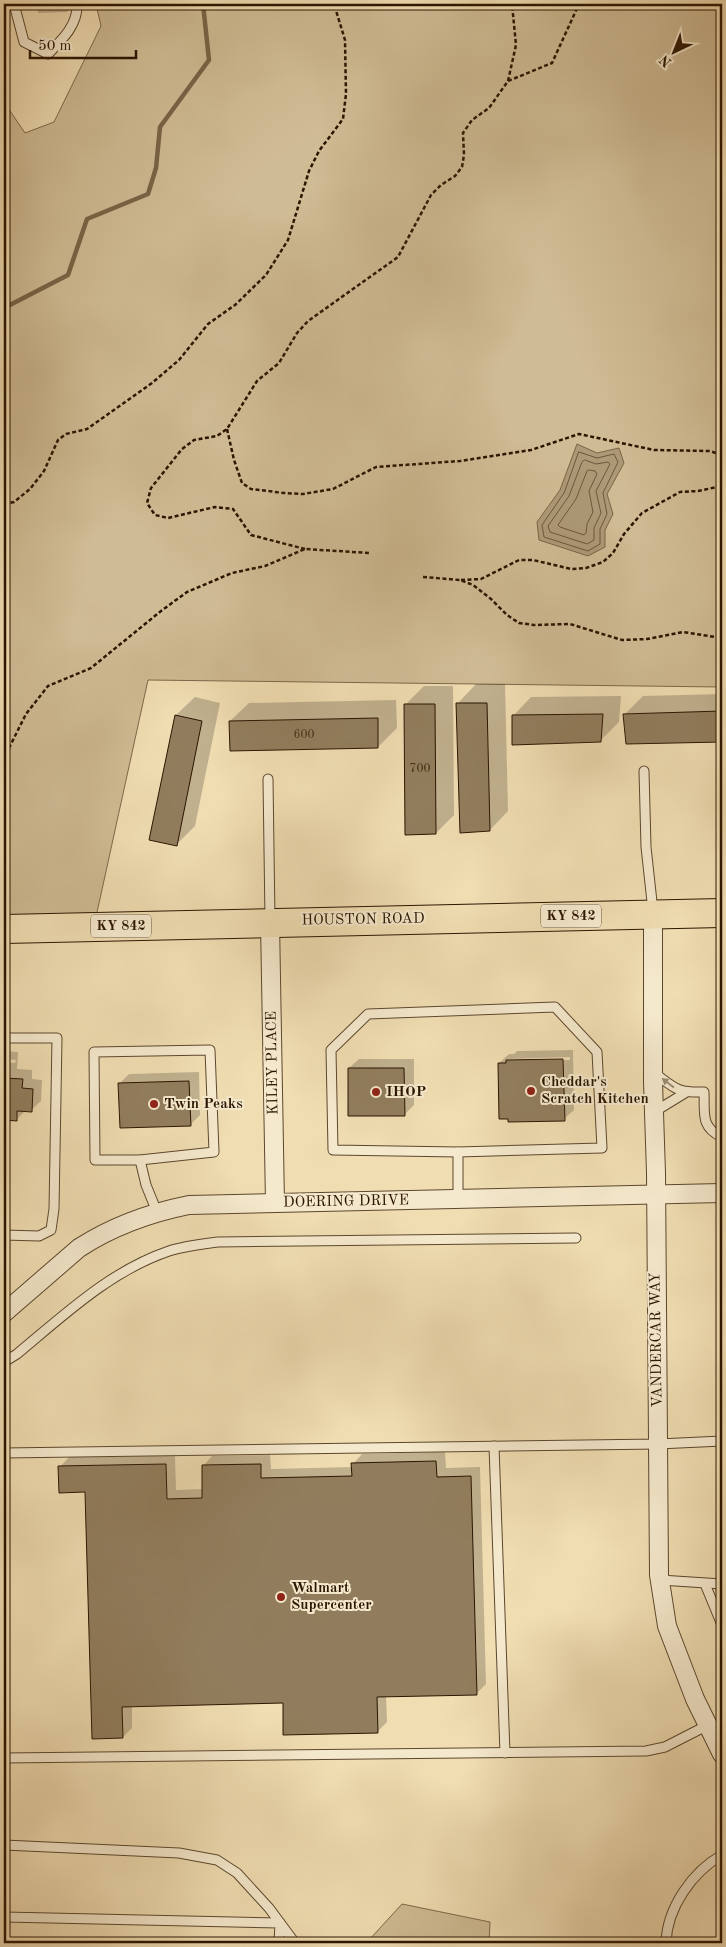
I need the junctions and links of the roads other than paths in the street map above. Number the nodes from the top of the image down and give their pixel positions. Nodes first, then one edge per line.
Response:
1 (14, 4) edge
2 (77, 4) edge
3 (644, 771) dead end
4 (268, 779) dead end
5 (722, 913) edge
6 (653, 914) junction
7 (270, 922) junction
8 (4, 929) edge
9 (4, 1038) edge
10 (653, 1072) junction
11 (685, 1092) junction
12 (654, 1112) junction
13 (722, 1137) edge
14 (458, 1152) junction
15 (140, 1160) junction
16 (722, 1193) edge
17 (656, 1195) junction
18 (458, 1199) junction
19 (275, 1204) junction
20 (157, 1212) junction
21 (4, 1235) edge
22 (576, 1238) dead end
23 (5, 1309) edge
24 (4, 1362) edge
25 (722, 1441) edge
26 (658, 1444) junction
27 (494, 1446) junction
28 (4, 1453) edge
29 (660, 1580) junction
30 (705, 1584) junction
31 (722, 1584) edge
32 (722, 1625) edge
33 (708, 1725) junction
34 (505, 1753) junction
35 (722, 1754) edge
36 (4, 1758) edge
37 (4, 1845) edge
38 (722, 1855) edge
39 (4, 1917) edge
40 (280, 1922) junction
41 (279, 1943) edge
42 (295, 1943) edge
43 (666, 1943) edge

1 - 2 lane
3 - 6 lane
4 - 7 lane
5 - 6 main road, HOUSTON ROAD / KY 842
6 - 7 main road, HOUSTON ROAD / KY 842
6 - 10 street, VANDERCAR WAY
7 - 8 main road, HOUSTON ROAD / KY 842
7 - 19 street, KILEY PLACE
9 - 21 lane
11 -> 10 lane
10 - 12 street, VANDERCAR WAY
11 - 12 lane
11 - 13 lane
12 - 17 street, VANDERCAR WAY
14 - 14 lane
14 - 18 lane
15 - 15 lane
15 - 20 lane
16 - 17 street, DOERING DRIVE
17 - 18 street, DOERING DRIVE
17 - 26 street, VANDERCAR WAY
18 - 19 street, DOERING DRIVE
19 - 20 street, DOERING DRIVE
20 - 23 street, DOERING DRIVE
22 - 24 lane
25 - 26 lane
26 - 27 lane
26 - 29 street, VANDERCAR WAY
27 - 28 lane
27 - 34 lane
29 - 30 lane
29 - 33 street, VANDERCAR WAY
30 - 31 lane
30 - 32 lane
33 - 34 lane
33 - 35 street, VANDERCAR WAY
34 - 36 lane
37 - 40 lane
38 - 43 lane
39 - 40 lane
40 - 41 lane
40 - 42 lane

